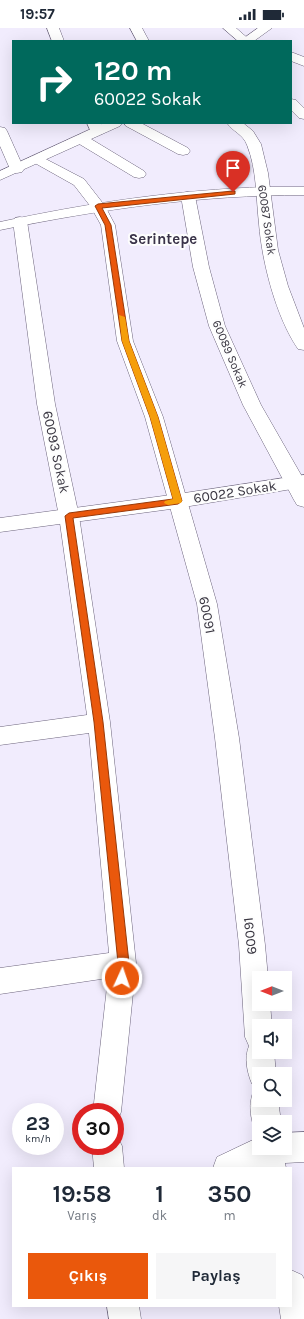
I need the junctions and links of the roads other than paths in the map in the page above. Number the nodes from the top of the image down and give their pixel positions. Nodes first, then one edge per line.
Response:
1 (53, 28) edge
2 (136, 28) edge
3 (229, 28) edge
4 (266, 28) edge
5 (58, 40) edge
6 (142, 40) edge
7 (245, 40) edge
8 (248, 40) edge
9 (292, 56) edge
10 (304, 62) edge
11 (292, 104) edge
12 (304, 116) edge
13 (110, 124) edge
14 (133, 124) edge
15 (235, 124) edge
16 (95, 127) edge
17 (0, 132) edge
18 (81, 139) junction
19 (183, 151) dead end
20 (38, 159) junction
21 (17, 169) junction
22 (139, 174) dead end
23 (0, 176) edge
24 (262, 190) junction
25 (304, 191) edge
26 (188, 196) junction
27 (98, 206) junction
28 (10, 224) edge
29 (304, 345) edge
30 (300, 482) edge
31 (304, 500) edge
32 (178, 501) junction
33 (69, 516) junction
34 (0, 525) edge
35 (99, 722) junction
36 (0, 736) edge
37 (123, 963) junction
38 (0, 982) edge
39 (258, 1019) edge
40 (108, 1103) edge
41 (304, 1147) edge
42 (292, 1148) edge
43 (108, 1155) edge
44 (254, 1155) edge
45 (269, 1155) edge
46 (109, 1167) edge
47 (230, 1167) edge
48 (271, 1167) edge
49 (292, 1292) edge
50 (123, 1307) edge
51 (125, 1319) edge
52 (297, 1319) edge

1 - 5 street
2 - 6 street
3 - 7 street
4 - 8 street
9 - 10 street
11 - 12 street
13 - 16 street
14 - 19 street
15 - 24 street, 60087 Sokak
16 - 18 street
17 - 21 street
18 - 20 street
18 - 22 street
20 - 21 street
20 - 27 street, 60091
21 - 23 street
24 - 25 street
24 - 26 street
24 - 29 street, 60087 Sokak
26 - 27 street
26 - 30 street, 60089 Sokak
27 - 28 street
27 - 32 street, 60091
28 - 33 street, 60093 Sokak
30 - 31 street, 60089 Sokak
30 - 32 street, 60022 Sokak
32 - 33 street, 60022 Sokak
32 - 39 street, 60091
33 - 34 street, 60022 Sokak
33 - 35 street, 60093 Sokak
35 - 36 street
35 - 37 street, 60093 Sokak
37 - 38 street
37 - 40 street, 60093 Sokak
41 - 42 street
43 - 46 street
44 - 47 street
45 - 48 street
49 - 52 street
50 - 51 street

